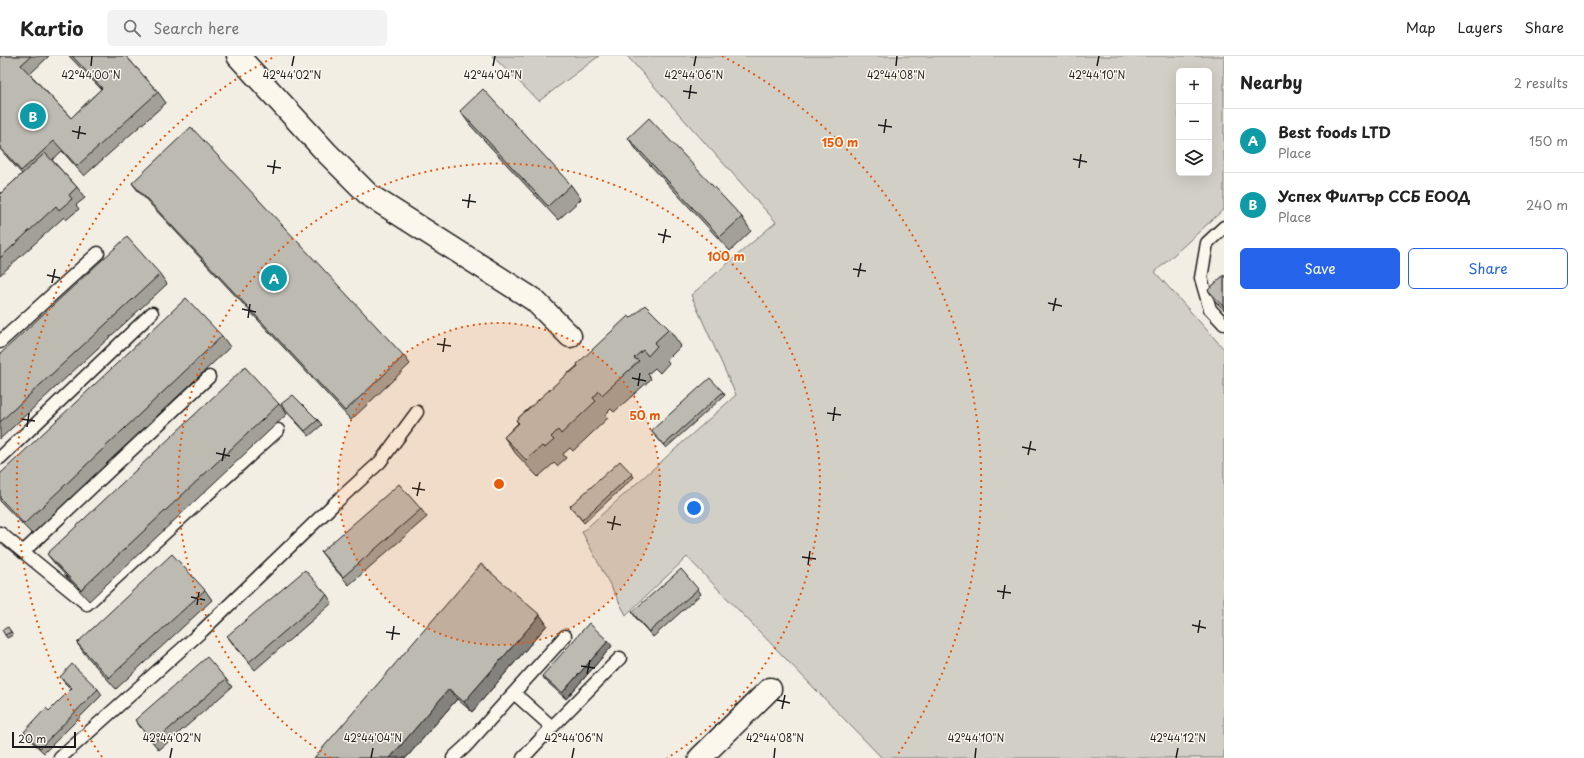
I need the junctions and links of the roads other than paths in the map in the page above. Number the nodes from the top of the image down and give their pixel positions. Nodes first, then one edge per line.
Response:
1 (238, 56) edge
2 (1224, 227) edge
3 (98, 253) dead end
4 (152, 313) dead end
5 (1224, 324) edge
6 (570, 336) dead end
7 (0, 342) edge
8 (209, 378) dead end
9 (417, 412) dead end
10 (278, 430) dead end
11 (0, 458) edge
12 (0, 533) edge
13 (23, 552) junction
14 (565, 636) dead end
15 (620, 658) dead end
16 (770, 689) dead end
17 (514, 693) junction
18 (552, 727) junction
19 (60, 758) edge
20 (454, 758) edge
21 (523, 758) edge
22 (700, 758) edge

1 - 6 street
2 - 5 lane
3 - 7 lane
4 - 11 lane
8 - 13 lane
9 - 19 lane
10 - 13 lane
12 - 13 lane
14 - 17 lane
15 - 18 lane
16 - 22 street
17 - 18 lane
17 - 20 lane
18 - 21 lane

